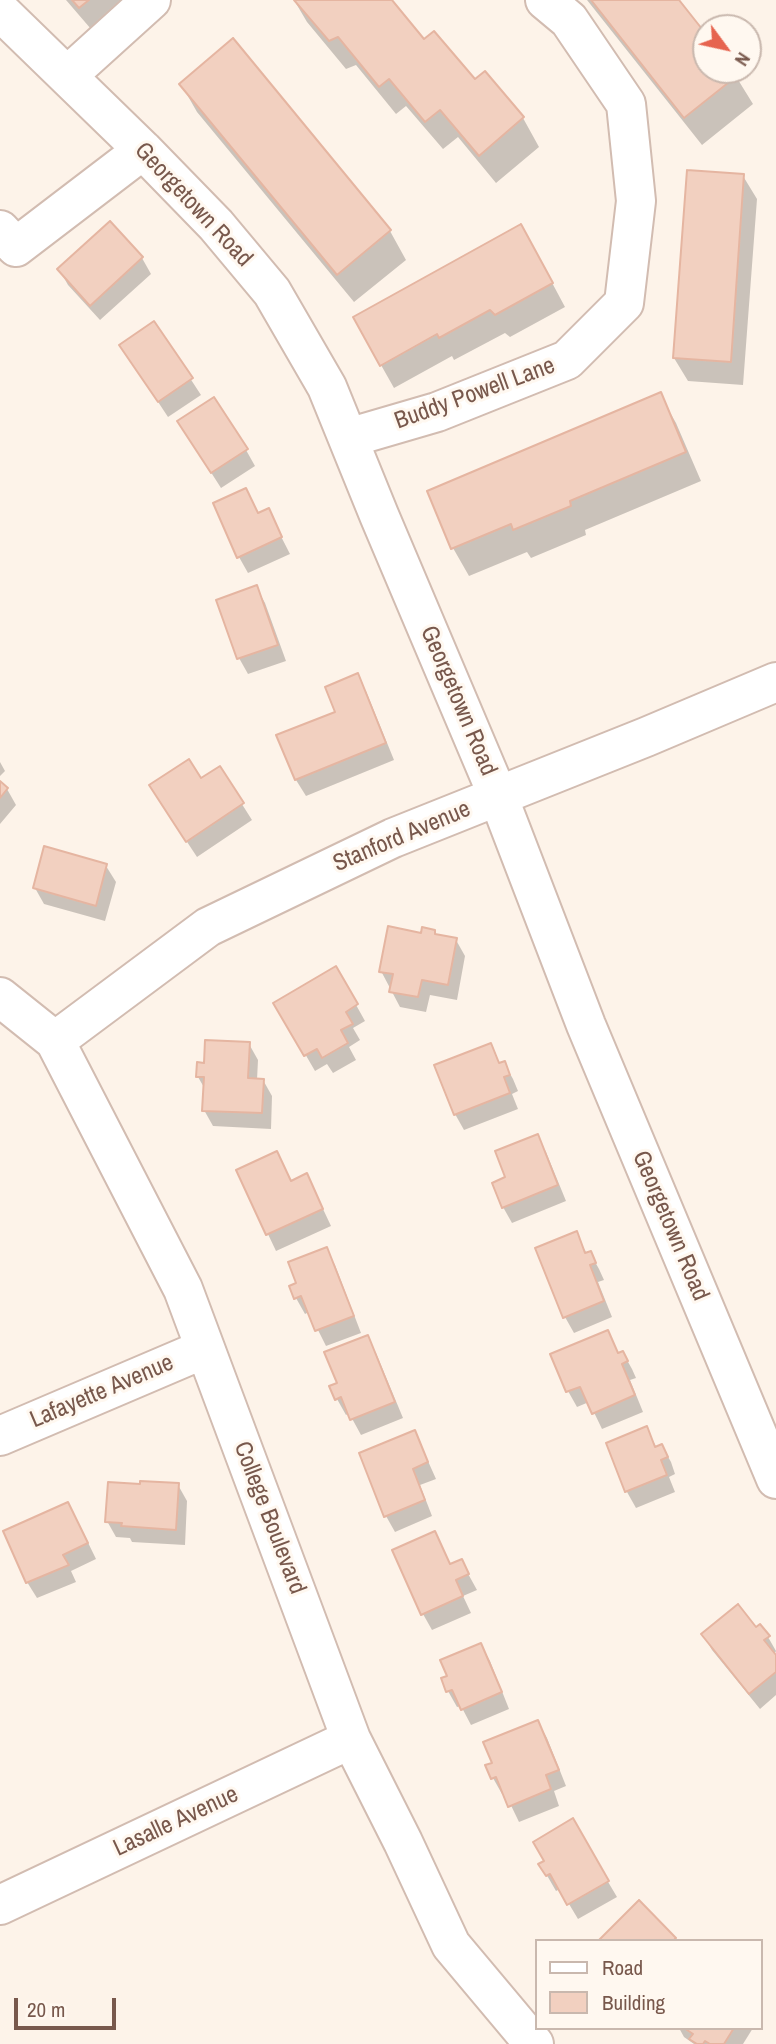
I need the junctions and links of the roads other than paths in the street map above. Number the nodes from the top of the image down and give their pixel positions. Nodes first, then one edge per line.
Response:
1 (151, 0) edge
2 (545, 0) edge
3 (1, 13) edge
4 (67, 76) junction
5 (143, 150) junction
6 (0, 230) edge
7 (348, 438) junction
8 (776, 682) edge
9 (498, 796) junction
10 (0, 997) edge
11 (55, 1041) junction
12 (204, 1349) junction
13 (0, 1436) edge
14 (776, 1479) edge
15 (351, 1739) junction
16 (0, 1905) edge
17 (524, 2041) edge

1 - 4 street
2 - 7 street, Buddy Powell Lane
3 - 4 street, Georgetown Road
4 - 5 street, Georgetown Road
5 - 6 street
5 - 7 street, Georgetown Road
7 - 9 street, Georgetown Road
8 - 9 street, Stanford Avenue
9 - 11 street, Stanford Avenue
9 - 14 street, Georgetown Road
10 - 11 street, College Boulevard
11 - 12 street, College Boulevard
12 - 13 street, Lafayette Avenue
12 - 15 street, College Boulevard
15 - 16 street, Lasalle Avenue
15 - 17 street, College Boulevard

